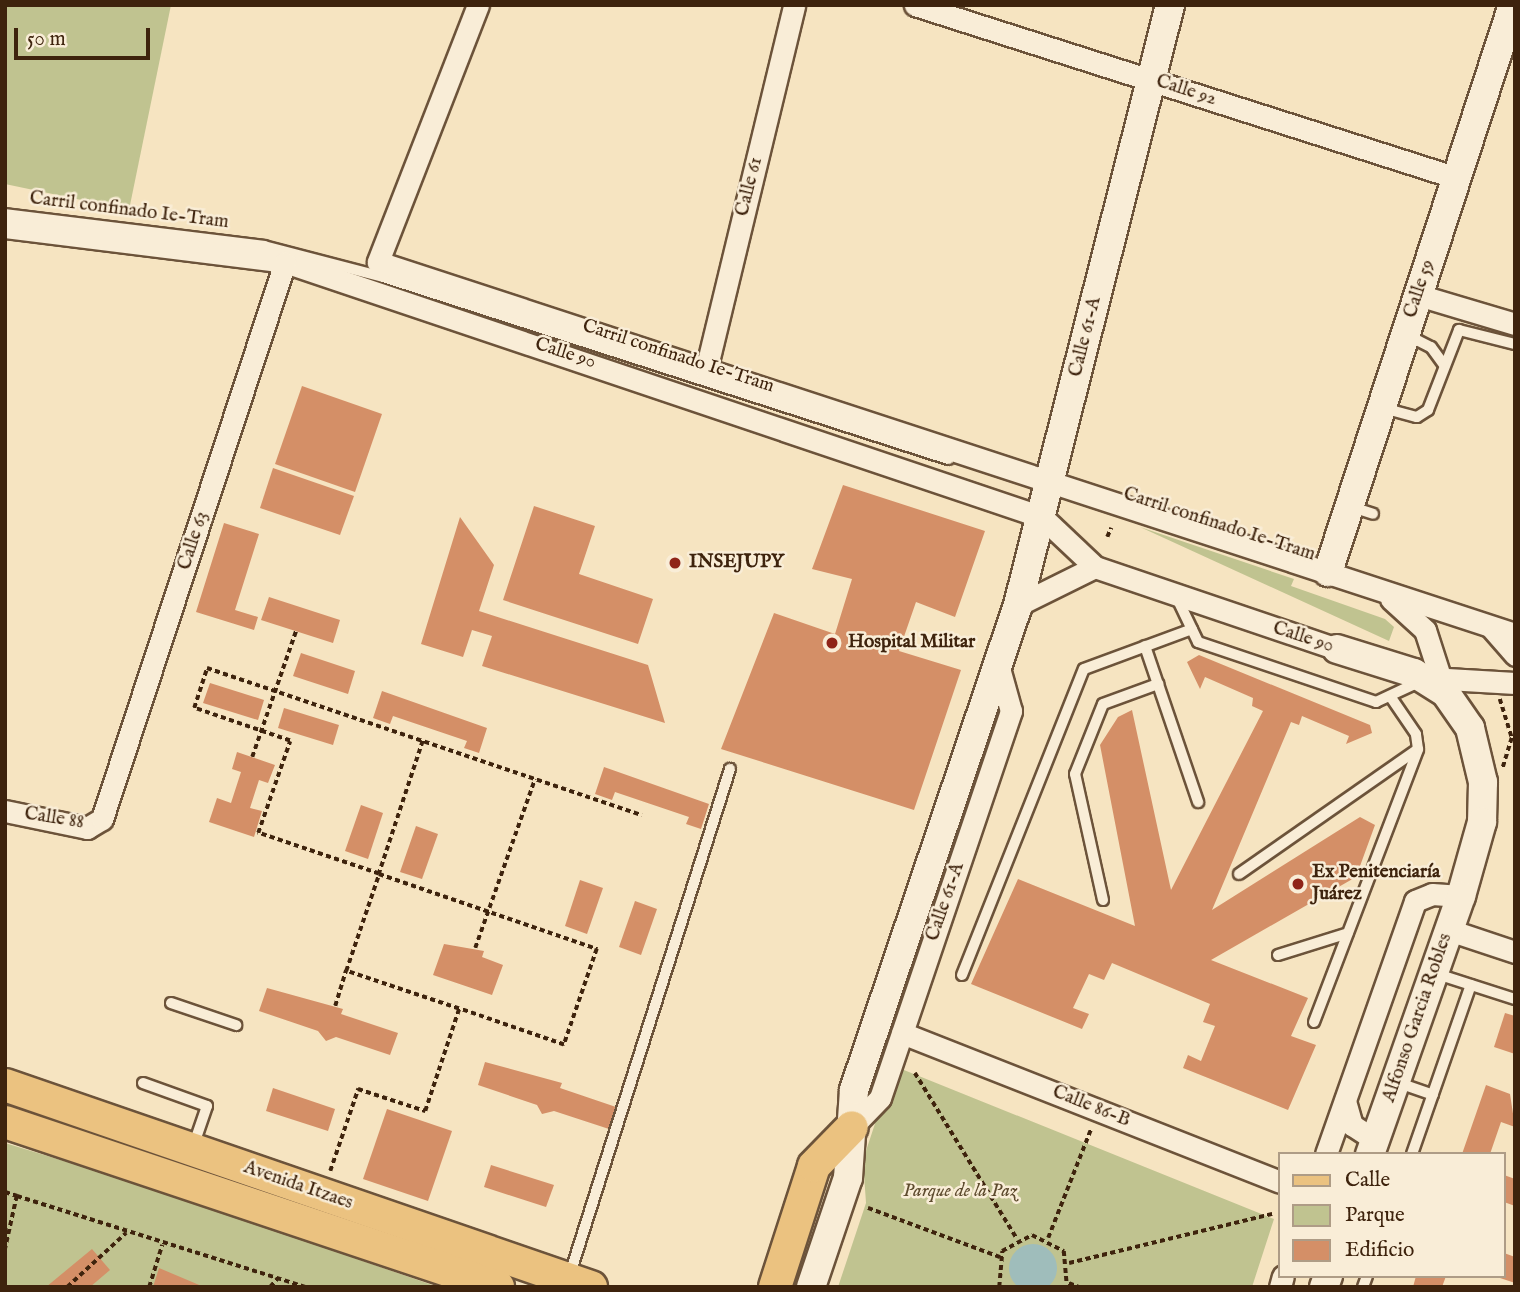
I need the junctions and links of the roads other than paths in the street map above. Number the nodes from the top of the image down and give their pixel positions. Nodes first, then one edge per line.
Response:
1 (478, 5) edge
2 (794, 5) edge
3 (915, 5) edge
4 (1170, 5) edge
5 (1513, 5) edge
6 (1506, 60) edge
7 (1150, 79) junction
8 (1457, 178) junction
9 (5, 214) edge
10 (5, 227) edge
11 (285, 262) junction
12 (1418, 295) junction
13 (1515, 324) edge
14 (1405, 334) junction
15 (1515, 344) edge
16 (1444, 365) junction
17 (705, 370) junction
18 (1381, 407) junction
19 (1049, 484) junction
20 (1042, 517) junction
21 (1095, 567) junction
22 (1328, 572) junction
23 (1368, 586) junction
24 (1175, 596) junction
25 (1018, 606) junction
26 (1490, 626) junction
27 (1192, 629) junction
28 (1515, 634) edge
29 (1145, 646) junction
30 (1337, 649) joint
31 (1515, 655) edge
32 (999, 668) junction
33 (1438, 682) junction
34 (1158, 684) junction
35 (1506, 688) edge
36 (1390, 696) junction
37 (1418, 748) junction
38 (730, 769) dead end
39 (1198, 802) dead end
40 (5, 811) edge
41 (102, 820) joint
42 (1239, 874) dead end
43 (1461, 896) junction
44 (1103, 900) dead end
45 (1449, 930) junction
46 (1348, 933) junction
47 (1515, 952) edge
48 (1278, 954) dead end
49 (1434, 973) junction
50 (962, 975) dead end
51 (1471, 985) junction
52 (1515, 999) edge
53 (171, 1003) dead end
54 (1314, 1022) dead end
55 (236, 1025) dead end
56 (902, 1033) junction
57 (1395, 1081) junction
58 (144, 1083) dead end
59 (5, 1085) edge
60 (1433, 1095) junction
61 (1345, 1101) junction
62 (5, 1122) edge
63 (852, 1127) junction
64 (1372, 1147) edge
65 (192, 1150) junction
66 (1327, 1152) edge
67 (1413, 1152) edge
68 (179, 1180) junction
69 (1278, 1181) edge
70 (561, 1281) edge
71 (498, 1287) edge
72 (775, 1287) edge
73 (811, 1287) edge

1 - 17 street, Calle 90
2 - 17 street, Calle 61
3 - 7 street, Calle 92
4 - 7 street, Calle 61-A
5 - 6 street, Calle 59
6 - 8 street, Calle 59
7 - 8 street, Calle 92
7 - 19 street, Calle 61-A
8 - 12 street, Calle 59
9 - 19 lane, Carril confinado Ie-Tram
10 - 11 street, Calle 90
11 - 20 street, Calle 90
11 - 41 street, Calle 63
12 - 13 street
12 - 14 street, Calle 59
14 - 16 lane
14 - 18 street, Calle 59
15 - 16 lane
16 - 18 lane
17 - 19 street, Calle 90
18 - 22 street, Calle 59
19 - 20 street, Calle 61-A
19 - 22 street, Calle 90
20 - 21 street, Calle 90
20 - 25 street, Calle 61-A
21 - 24 street, Calle 90
21 - 25 street
22 - 23 street, Calle 90
23 - 26 street, Calle 90
23 - 33 street
24 - 27 lane
24 - 30 street, Calle 90
25 - 32 street, Calle 61-A
26 - 28 street, Calle 90
26 - 31 street
27 - 29 lane
27 - 36 lane
29 - 34 lane
29 - 50 lane
30 - 33 street, Calle 90
32 - 56 street, Calle 61-A
32 - 63 street, Calle 61-A
33 - 35 street, Calle 90
33 - 36 lane
33 - 43 street, Alfonso Garcia Robles
34 - 39 lane
34 - 44 lane
36 - 37 lane
37 - 42 lane
37 - 46 lane
38 - 70 lane
40 - 41 street, Calle 88
43 - 45 street, Alfonso Garcia Robles
43 - 61 street
45 - 47 street
45 - 49 street, Alfonso Garcia Robles
46 - 48 lane
46 - 54 lane
49 - 51 lane
49 - 57 street, Alfonso Garcia Robles
51 - 52 lane
51 - 60 lane
53 - 55 lane
56 - 63 street, Calle 61-A
56 - 69 street, Calle 86-B
57 - 60 lane
57 - 64 street, Alfonso Garcia Robles
58 - 65 lane
59 - 65 main road, Avenida Itzaes
60 - 67 lane
61 - 64 street, Alfonso Garcia Robles
61 - 66 street
62 - 68 main road, Avenida Itzaes
63 - 72 main road
63 - 73 street, Calle 61-A
65 - 68 main road
65 - 70 main road, Avenida Itzaes
68 - 71 main road, Avenida Itzaes

